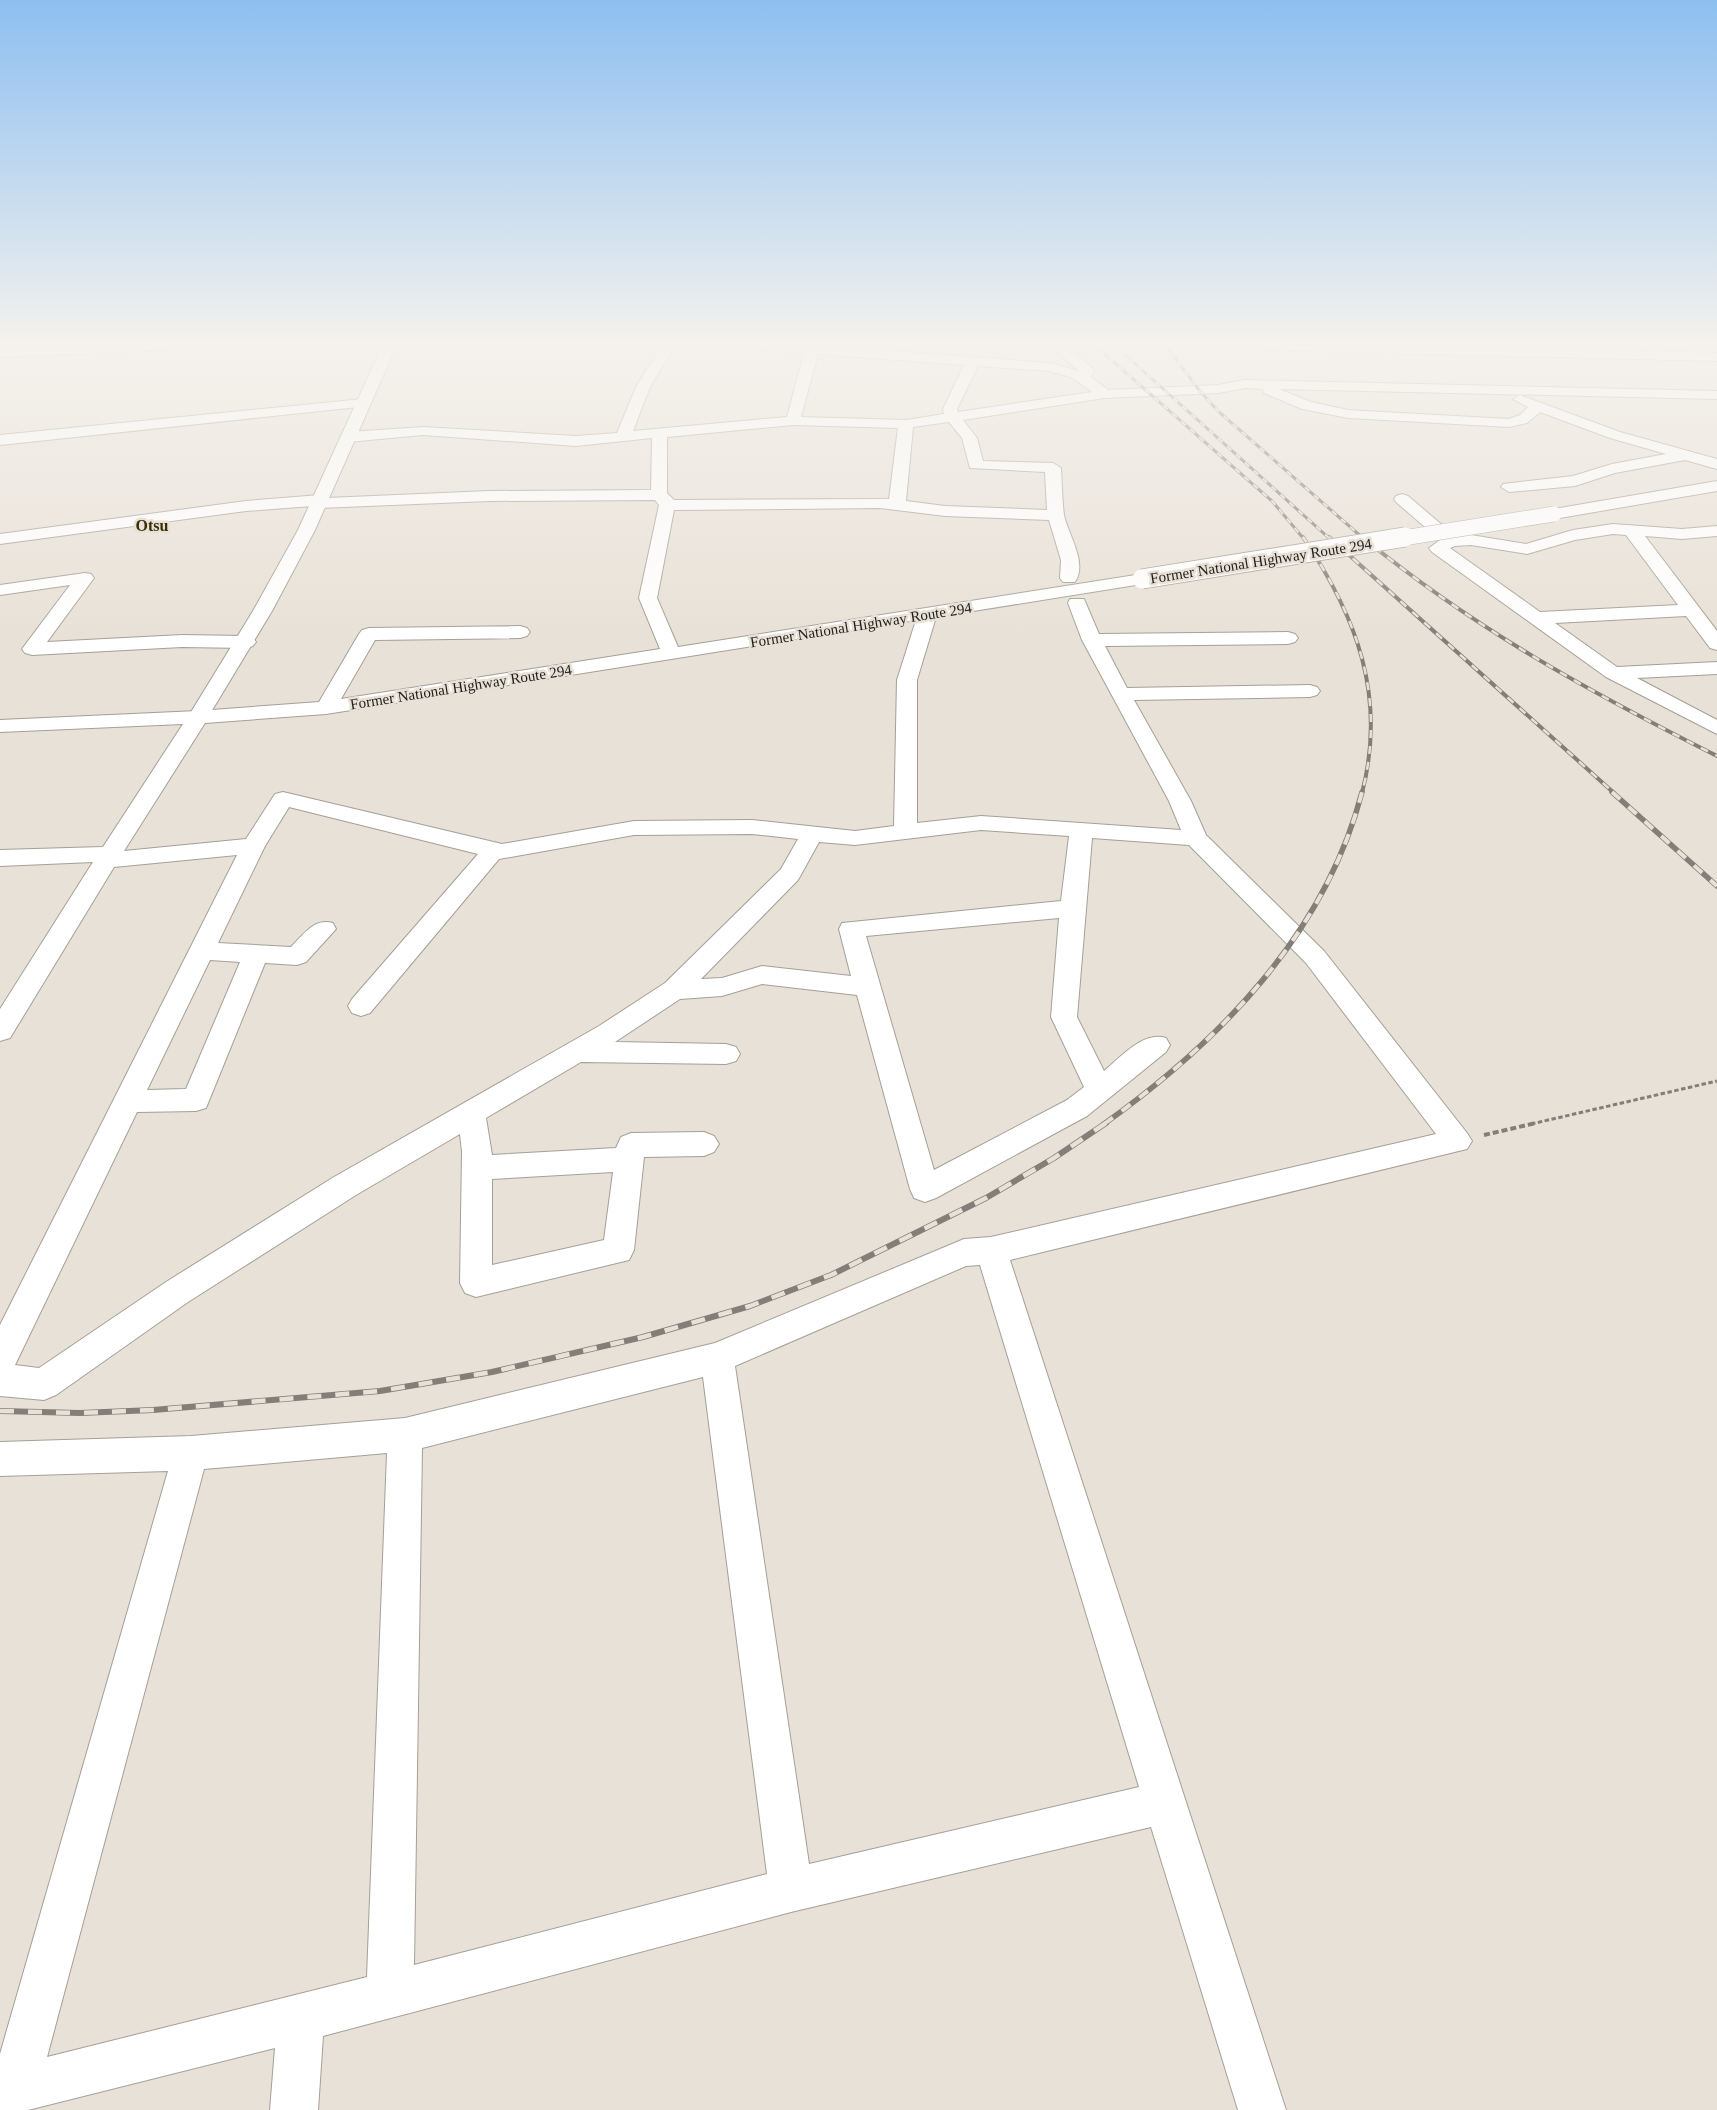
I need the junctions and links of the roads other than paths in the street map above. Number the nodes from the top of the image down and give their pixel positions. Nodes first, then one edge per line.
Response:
1 (346, 440) edge
2 (554, 440) edge
3 (569, 440) edge
4 (660, 440) edge
5 (904, 440) edge
6 (970, 440) edge
7 (1637, 440) edge
8 (1687, 455) junction
9 (1717, 464) edge
10 (1717, 486) edge
11 (1508, 487) dead end
12 (1402, 499) dead end
13 (663, 500) junction
14 (320, 501) junction
15 (897, 504) junction
16 (1056, 515) junction
17 (1631, 530) junction
18 (1714, 536) edge
19 (0, 539) edge
20 (1444, 544) junction
21 (1069, 578) dead end
22 (0, 590) edge
23 (1077, 603) dead end
24 (1692, 610) junction
25 (928, 615) junction
26 (1538, 618) junction
27 (520, 632) dead end
28 (1288, 638) dead end
29 (1092, 640) junction
30 (246, 642) junction
31 (1717, 644) edge
32 (672, 655) junction
33 (1717, 668) edge
34 (1613, 672) junction
35 (1310, 691) dead end
36 (1120, 694) junction
37 (326, 708) junction
38 (198, 717) junction
39 (0, 726) edge
40 (1717, 728) edge
41 (1082, 829) junction
42 (905, 832) junction
43 (812, 834) junction
44 (1196, 838) junction
45 (253, 846) junction
46 (494, 850) junction
47 (108, 857) junction
48 (0, 858) edge
49 (1072, 908) junction
50 (324, 929) dead end
51 (202, 951) junction
52 (256, 954) junction
53 (867, 987) junction
54 (674, 990) junction
55 (361, 1006) dead end
56 (0, 1031) edge
57 (1156, 1045) dead end
58 (576, 1052) junction
59 (726, 1054) dead end
60 (1100, 1090) junction
61 (127, 1102) junction
62 (472, 1112) junction
63 (704, 1144) dead end
64 (630, 1159) junction
65 (477, 1168) junction
66 (990, 1251) junction
67 (717, 1358) junction
68 (0, 1360) edge
69 (0, 1380) edge
70 (405, 1435) junction
71 (191, 1453) junction
72 (0, 1459) edge
73 (1164, 1802) junction
74 (791, 1890) junction
75 (390, 1995) junction
76 (301, 2018) junction
77 (7, 2091) edge
78 (294, 2110) edge
79 (1262, 2110) edge

1 - 14 street
2 - 3 street
4 - 13 street
5 - 15 street
6 - 16 street
7 - 8 street
8 - 9 street
8 - 11 street
10 - 25 street, Former National Highway Route 294, bridge
12 - 20 street
13 - 14 street
13 - 15 street
13 - 32 street
14 - 19 street
14 - 30 street
15 - 16 street
16 - 21 street
17 - 18 street
17 - 20 street
17 - 24 street
20 - 26 street
22 - 30 street
23 - 29 street
24 - 26 street
24 - 31 street
25 - 32 street, Former National Highway Route 294
25 - 42 street
26 - 34 street
27 - 37 street
28 - 29 street
29 - 36 street
30 - 38 street
32 - 37 street, Former National Highway Route 294
33 - 34 street
34 - 40 street
35 - 36 street
36 - 44 street
37 - 38 street, Former National Highway Route 294
38 - 39 street, Former National Highway Route 294
38 - 47 street
41 - 42 street
41 - 44 street
41 - 49 street
42 - 43 street
43 - 46 street
43 - 54 street
44 - 66 street
45 - 46 street
45 - 47 street
45 - 51 street
46 - 55 street
47 - 48 street
47 - 56 street
49 - 53 street
49 - 60 street
50 - 52 street
51 - 52 street
51 - 61 street
52 - 61 street
53 - 54 street
53 - 60 street
54 - 58 street
57 - 60 street
58 - 59 street
58 - 62 street
61 - 68 street
62 - 65 street
62 - 69 street
63 - 64 street
64 - 65 street
64 - 65 street
66 - 67 street
66 - 73 street
67 - 70 street
67 - 74 street
70 - 71 street
70 - 75 street
71 - 72 street
71 - 77 street
73 - 74 street
73 - 79 street
74 - 75 street
75 - 76 street
76 - 77 street
76 - 78 street

